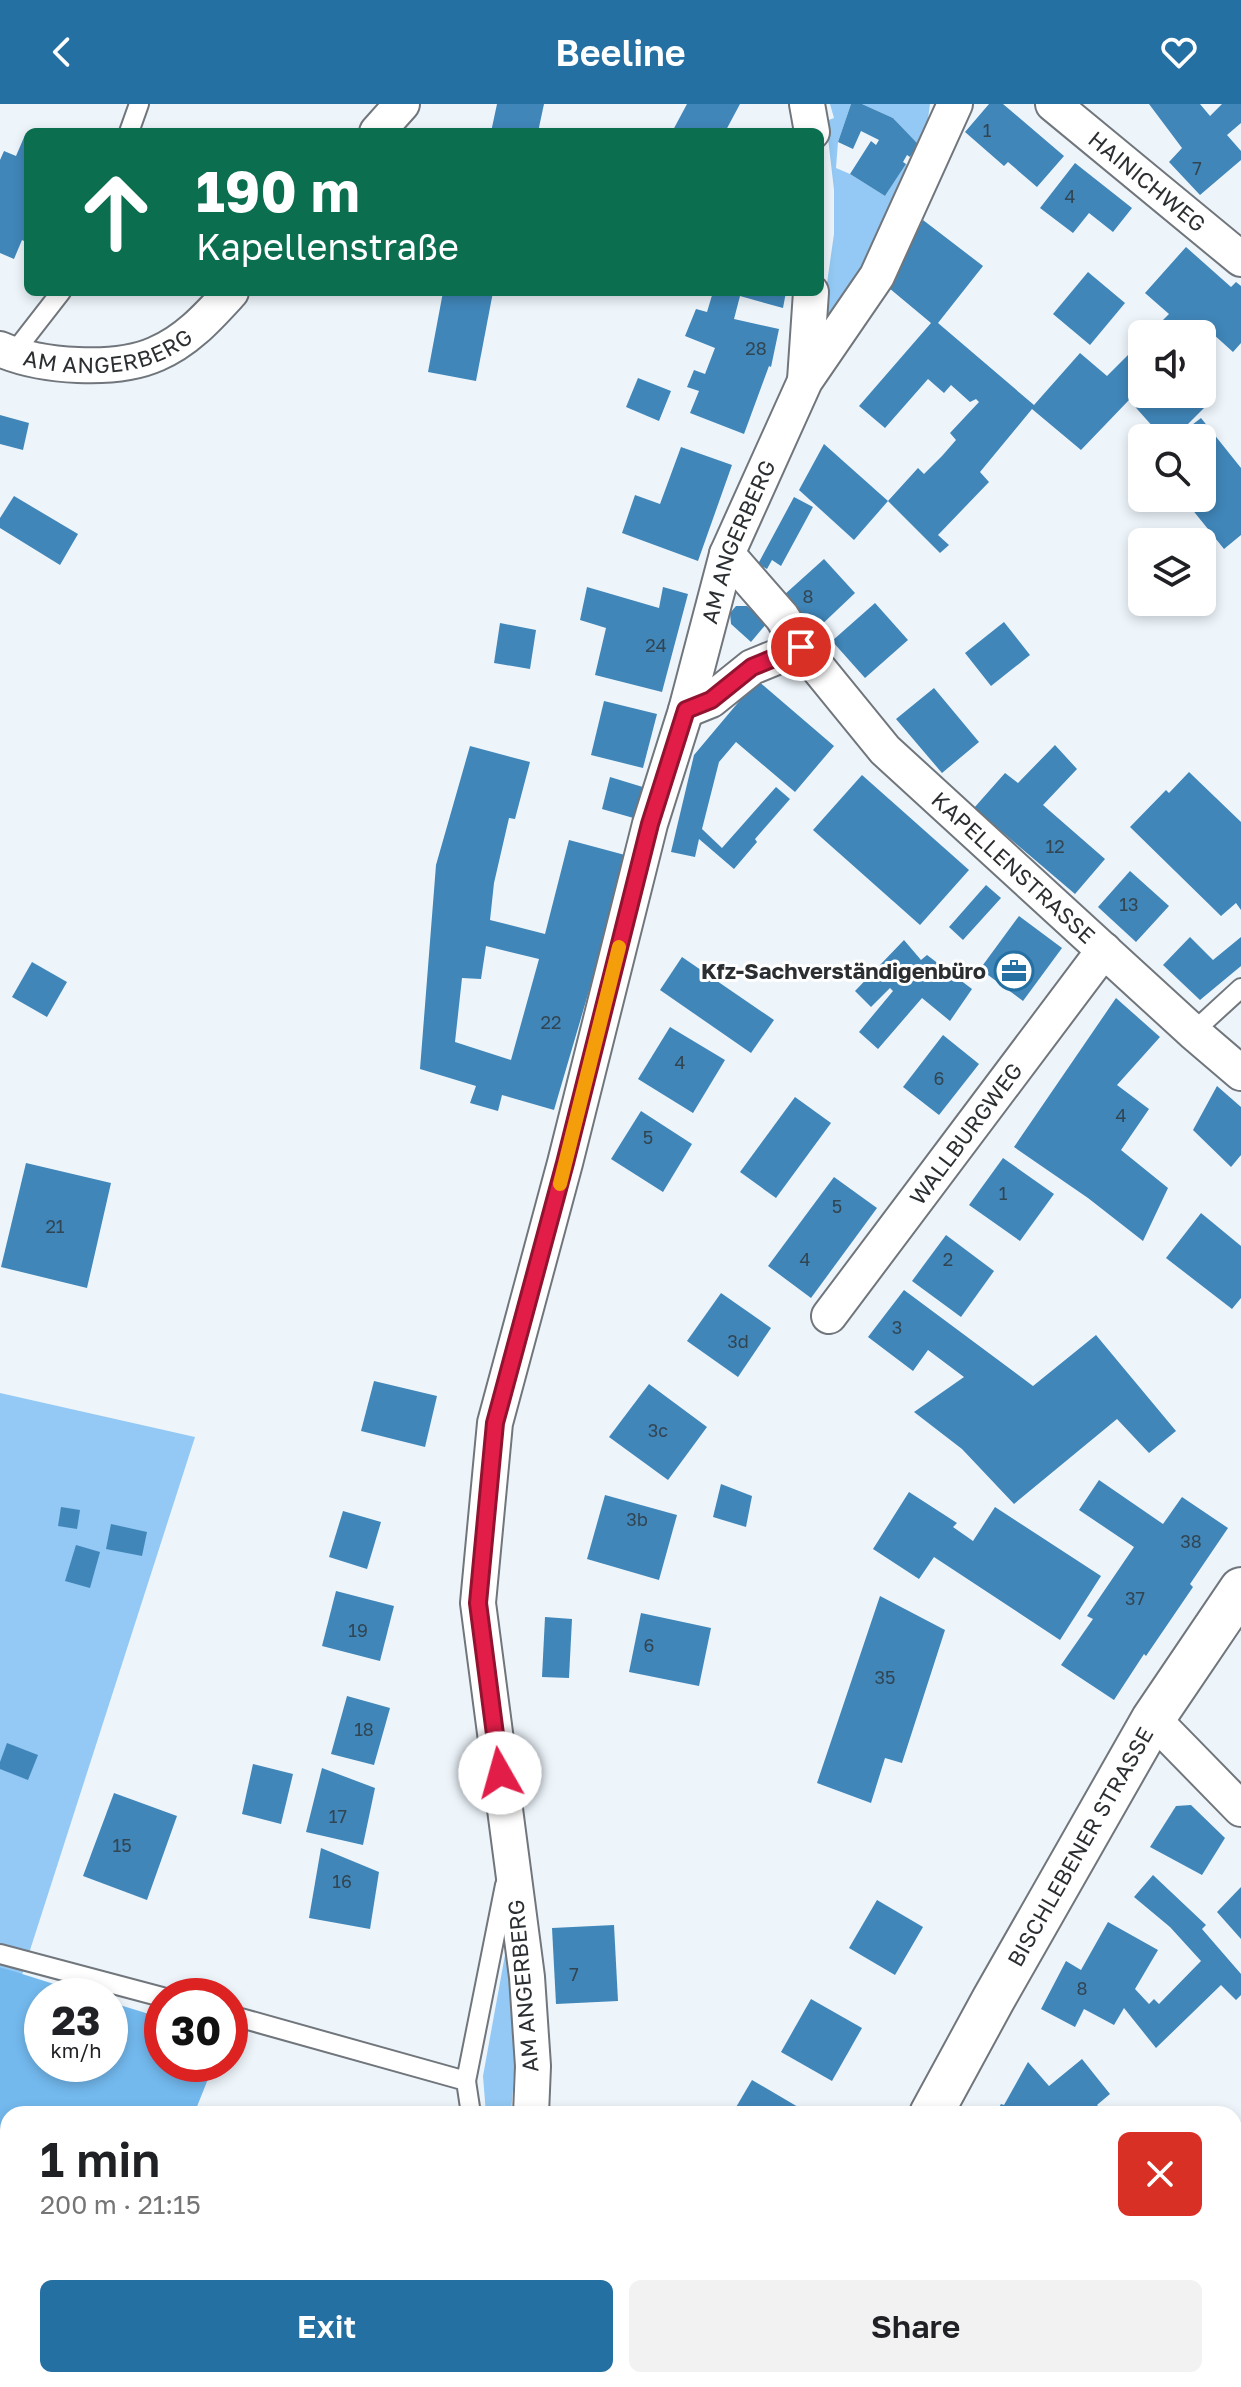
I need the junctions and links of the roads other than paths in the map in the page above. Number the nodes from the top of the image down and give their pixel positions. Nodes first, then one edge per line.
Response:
1 (139, 104) edge
2 (402, 104) edge
3 (807, 104) edge
4 (955, 104) edge
5 (1053, 104) edge
6 (130, 128) edge
7 (381, 128) edge
8 (811, 128) edge
9 (1241, 259) edge
10 (57, 296) edge
11 (227, 296) edge
12 (811, 296) edge
13 (6, 352) edge
14 (805, 381) junction
15 (727, 554) junction
16 (801, 647) junction
17 (686, 710) junction
18 (1104, 950) junction
19 (1241, 988) edge
20 (1193, 1032) junction
21 (1237, 1069) edge
22 (829, 1316) dead end
23 (1241, 1589) edge
24 (1153, 1719) junction
25 (1241, 1809) edge
26 (510, 1858) junction
27 (0, 1954) edge
28 (144, 1992) edge
29 (248, 2020) edge
30 (466, 2081) junction
31 (470, 2106) edge
32 (531, 2106) edge
33 (935, 2106) edge

1 - 6 lane
2 - 7 street
3 - 8 street
4 - 14 street, AM ANGERBERG
5 - 9 street, HAINICHWEG
10 - 13 lane, AM ANGERBERG
11 - 13 street, AM ANGERBERG
12 - 14 street, AM ANGERBERG
14 - 15 street, AM ANGERBERG
15 - 16 street, KAPELLENSTRASSE
15 - 17 street, AM ANGERBERG
16 - 17 street
16 - 18 street, KAPELLENSTRASSE
17 - 26 street, AM ANGERBERG
18 - 20 street, KAPELLENSTRASSE
18 - 22 street, WALLBURGWEG
19 - 20 lane
20 - 21 street, KAPELLENSTRASSE
23 - 24 street, BISCHLEBENER STRASSE
24 - 25 street
24 - 33 street, BISCHLEBENER STRASSE
26 - 30 lane, AM ANGERBERG
26 - 32 street, AM ANGERBERG
27 - 28 lane
29 - 30 lane
30 - 31 lane, AM ANGERBERG

